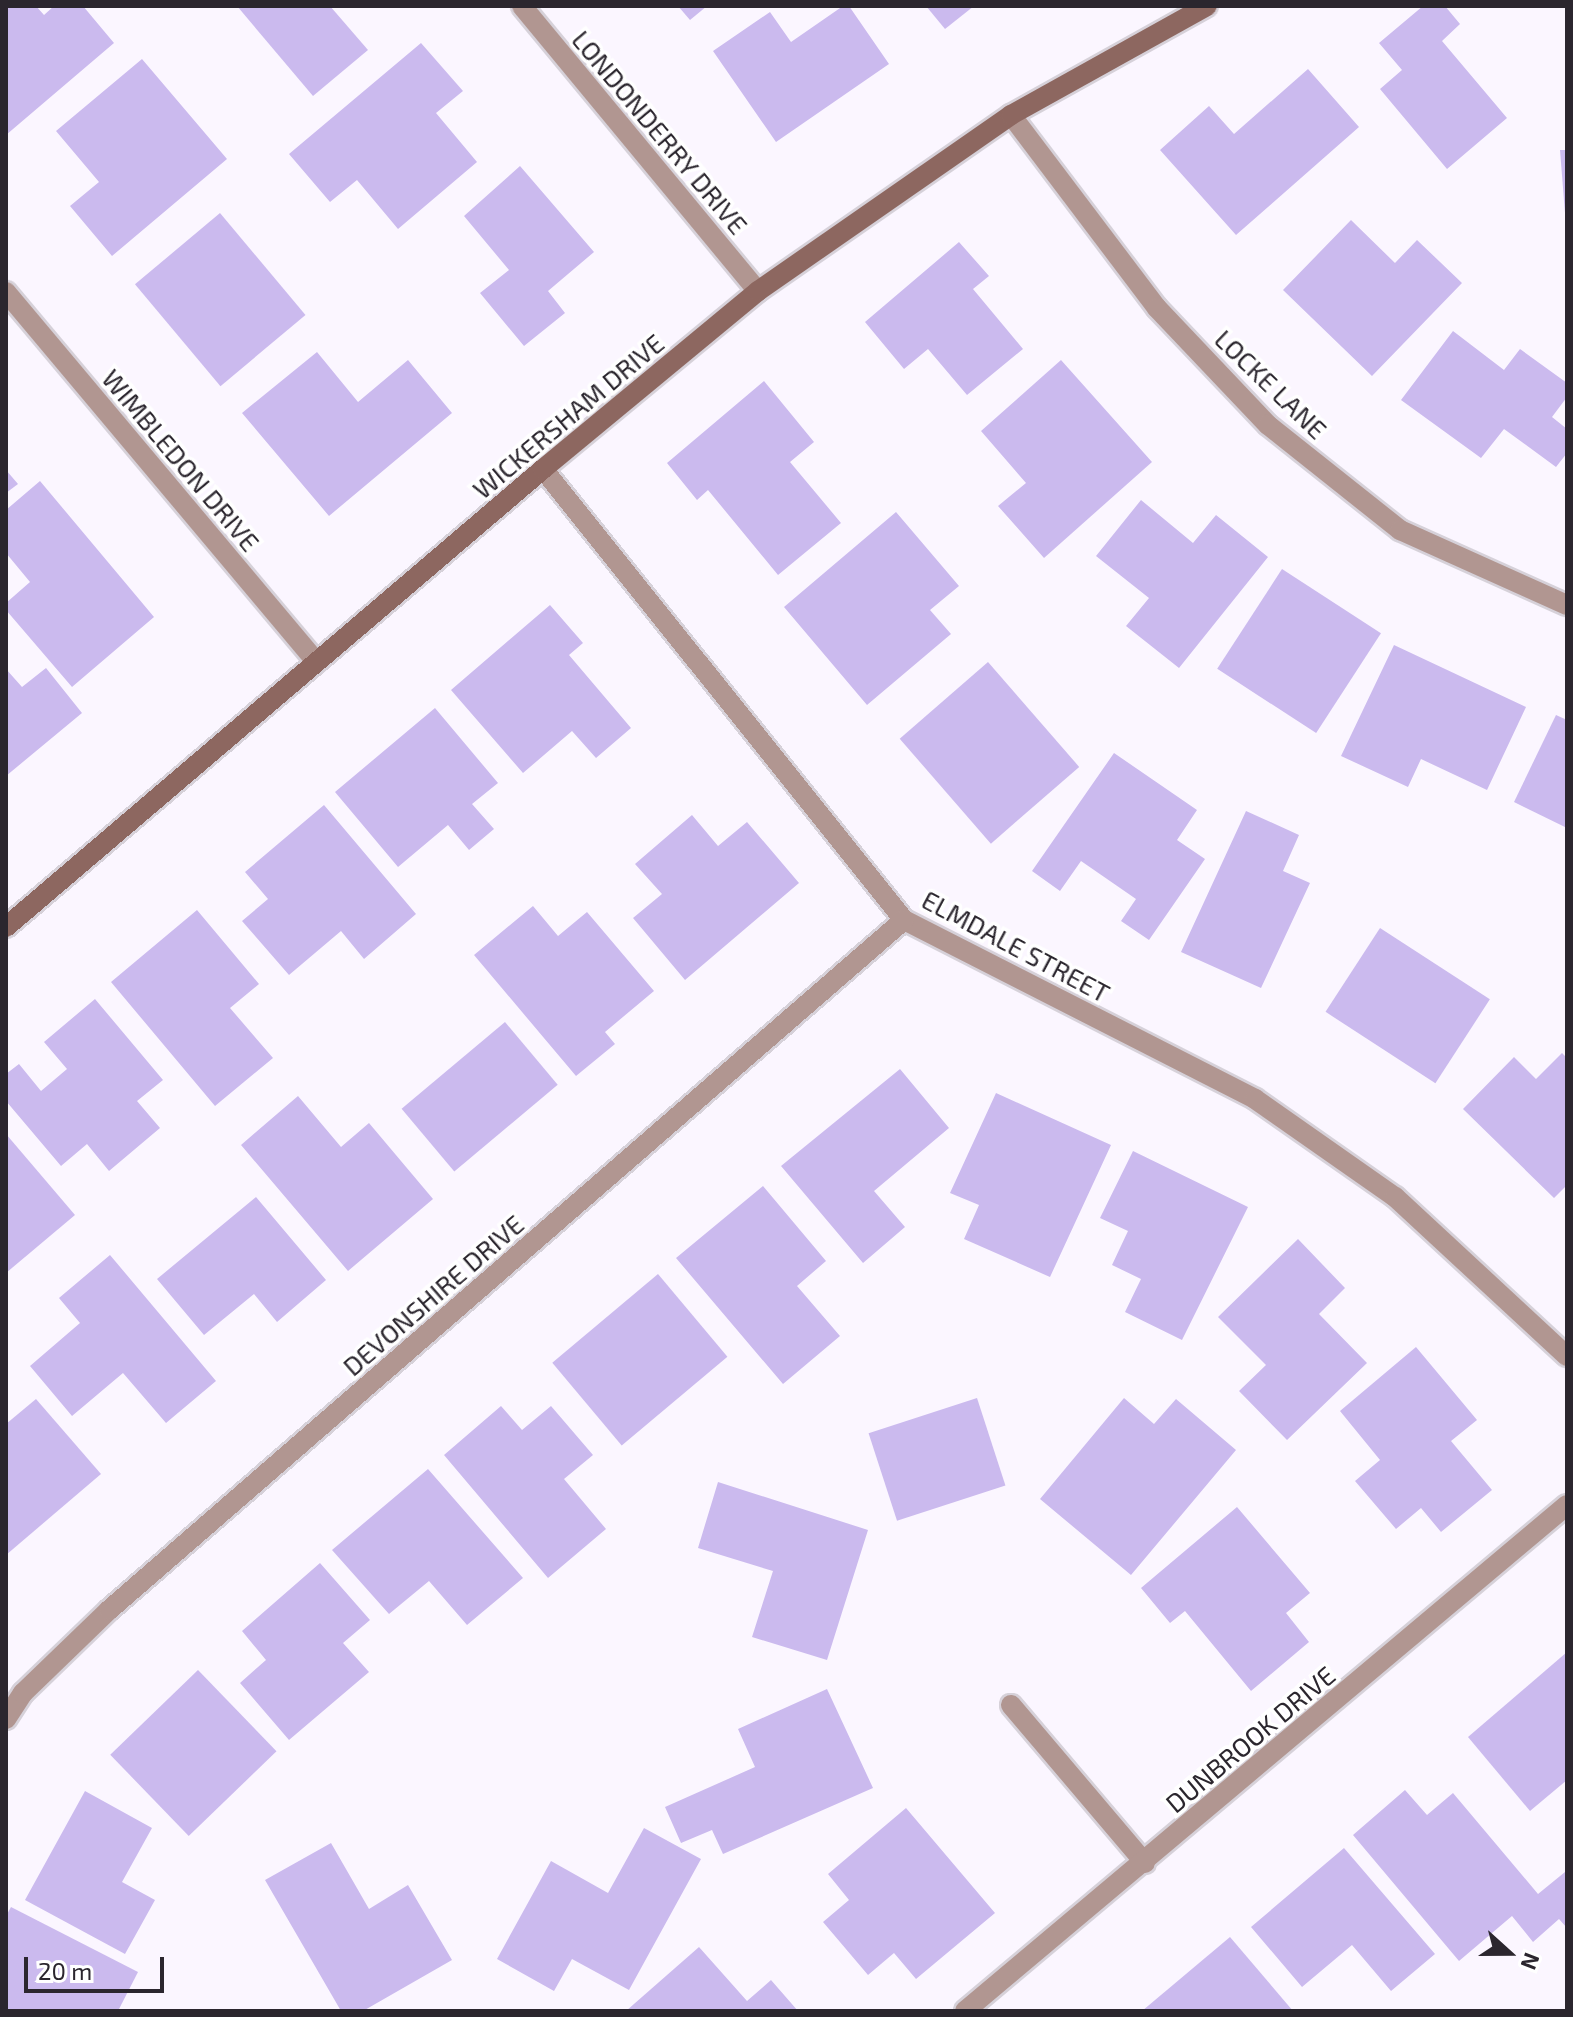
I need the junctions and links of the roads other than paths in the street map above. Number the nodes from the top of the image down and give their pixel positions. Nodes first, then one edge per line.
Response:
1 (522, 6) edge
2 (1207, 6) edge
3 (1011, 115) junction
4 (758, 291) junction
5 (6, 292) edge
6 (543, 469) junction
7 (1567, 605) edge
8 (317, 662) junction
9 (904, 920) junction
10 (6, 927) edge
11 (1567, 1356) edge
12 (1567, 1505) edge
13 (1011, 1705) dead end
14 (6, 1719) edge
15 (1145, 1863) junction
16 (965, 2011) edge

1 - 4 street, LONDONDERRY DRIVE
2 - 3 street, WICKERSHAM DRIVE
3 - 4 street, WICKERSHAM DRIVE
3 - 7 street, LOCKE LANE
4 - 6 street, WICKERSHAM DRIVE
5 - 8 street, WIMBLEDON DRIVE
6 - 8 street, WICKERSHAM DRIVE
6 - 9 street, ELMDALE STREET
8 - 10 street, WICKERSHAM DRIVE
9 - 11 street, ELMDALE STREET
9 - 14 street, DEVONSHIRE DRIVE
12 - 15 street, DUNBROOK DRIVE
13 - 15 street
15 - 16 street, DUNBROOK DRIVE

